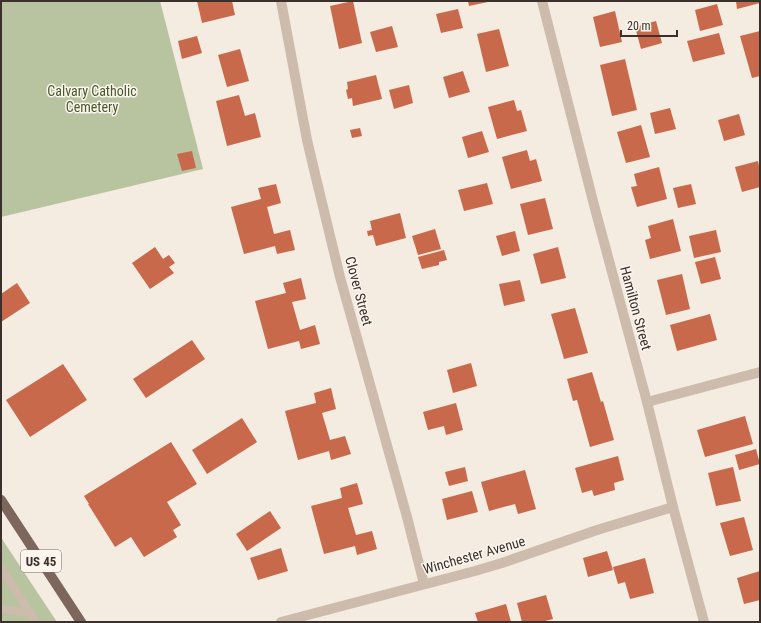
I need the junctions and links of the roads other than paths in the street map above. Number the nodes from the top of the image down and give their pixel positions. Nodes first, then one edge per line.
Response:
1 (281, 1) edge
2 (542, 1) edge
3 (760, 372) edge
4 (647, 402) junction
5 (1, 500) edge
6 (673, 508) junction
7 (1, 568) edge
8 (424, 584) junction
9 (1, 609) edge
10 (31, 613) junction
11 (36, 622) edge
12 (81, 622) edge
13 (281, 622) edge
14 (704, 622) edge

1 - 8 street, Clover Street
2 - 4 street, Hamilton Street
3 - 4 street
4 - 6 street, Hamilton Street
5 - 12 main road, US 45
6 - 8 street, Winchester Avenue
6 - 14 street, Hamilton Street
7 - 10 lane
8 - 13 street, Winchester Avenue
9 - 10 lane
10 - 11 lane

